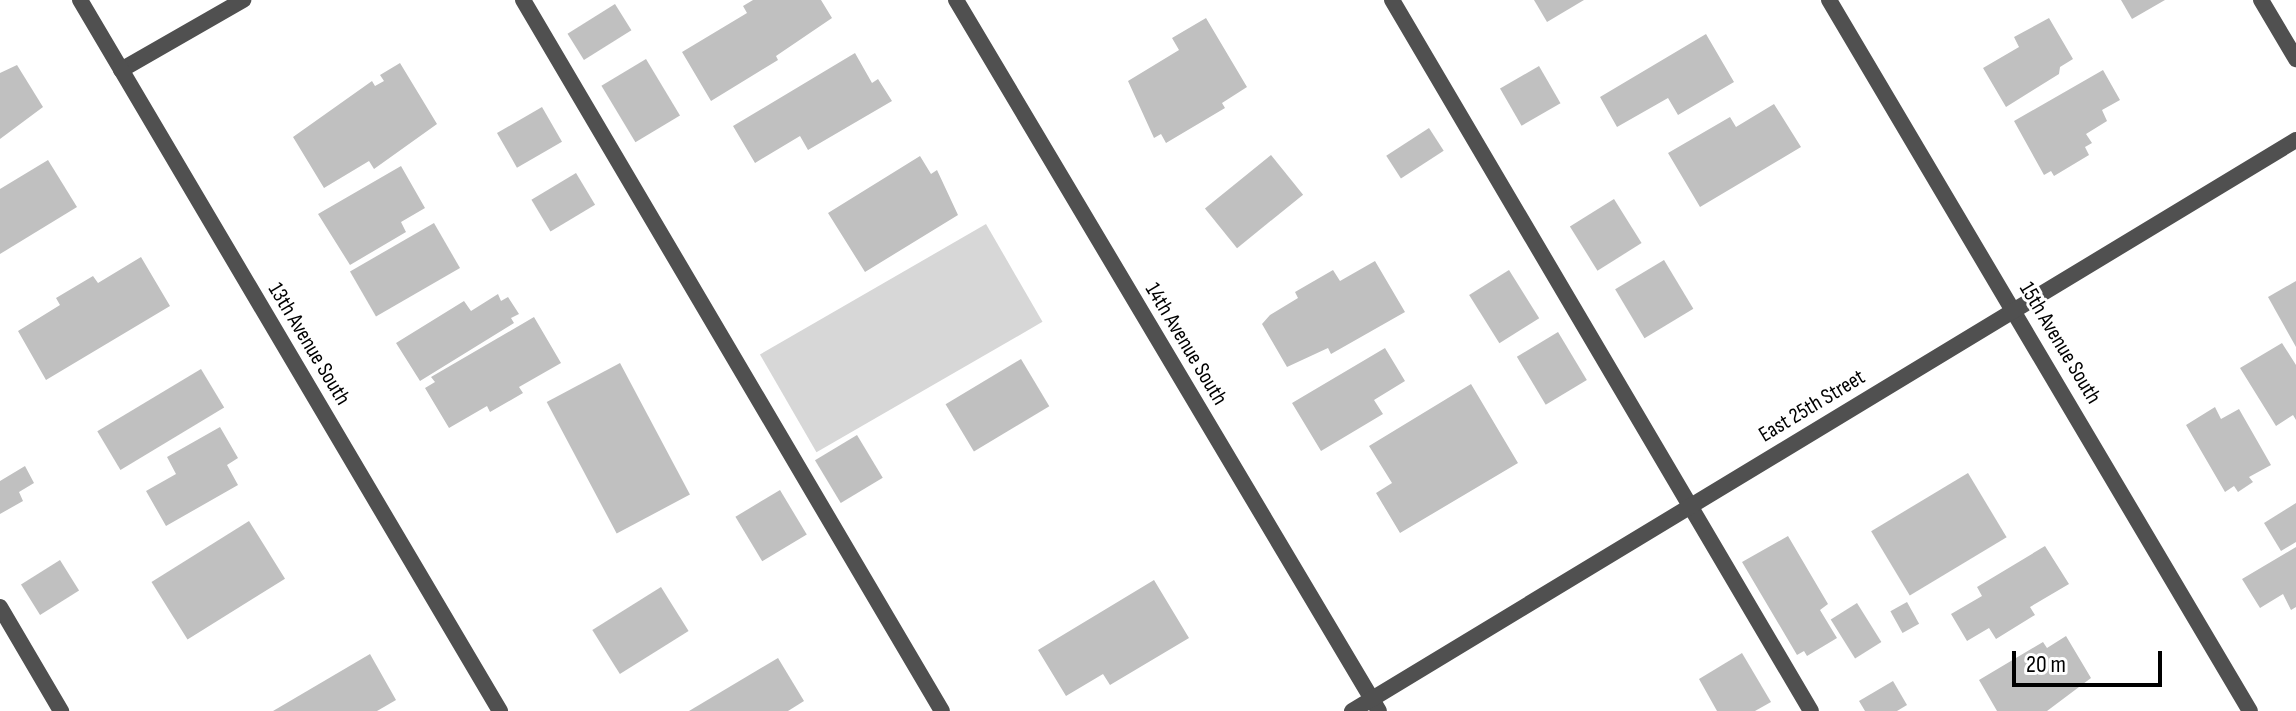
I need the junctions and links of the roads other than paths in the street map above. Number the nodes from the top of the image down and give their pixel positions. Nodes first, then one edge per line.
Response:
1 (80, 0) edge
2 (243, 0) edge
3 (523, 0) edge
4 (956, 0) edge
5 (1392, 0) edge
6 (1829, 0) edge
7 (2261, 0) edge
8 (2296, 59) edge
9 (121, 70) junction
10 (2296, 140) edge
11 (2015, 310) junction
12 (1689, 505) junction
13 (0, 607) edge
14 (1375, 705) edge
15 (61, 711) edge
16 (500, 711) edge
17 (942, 711) edge
18 (1352, 711) edge
19 (1811, 711) edge
20 (2250, 711) edge

1 - 9 street, 13th Avenue South
2 - 9 street
3 - 17 street
4 - 14 street, 14th Avenue South
5 - 12 street
6 - 11 street, 15th Avenue South
7 - 8 street
9 - 16 street, 13th Avenue South
10 - 11 street, East 25th Street
11 - 12 street, East 25th Street
11 - 20 street, 15th Avenue South
12 - 14 street, East 25th Street
12 - 19 street
13 - 15 street
14 - 18 street, East 25th Street

